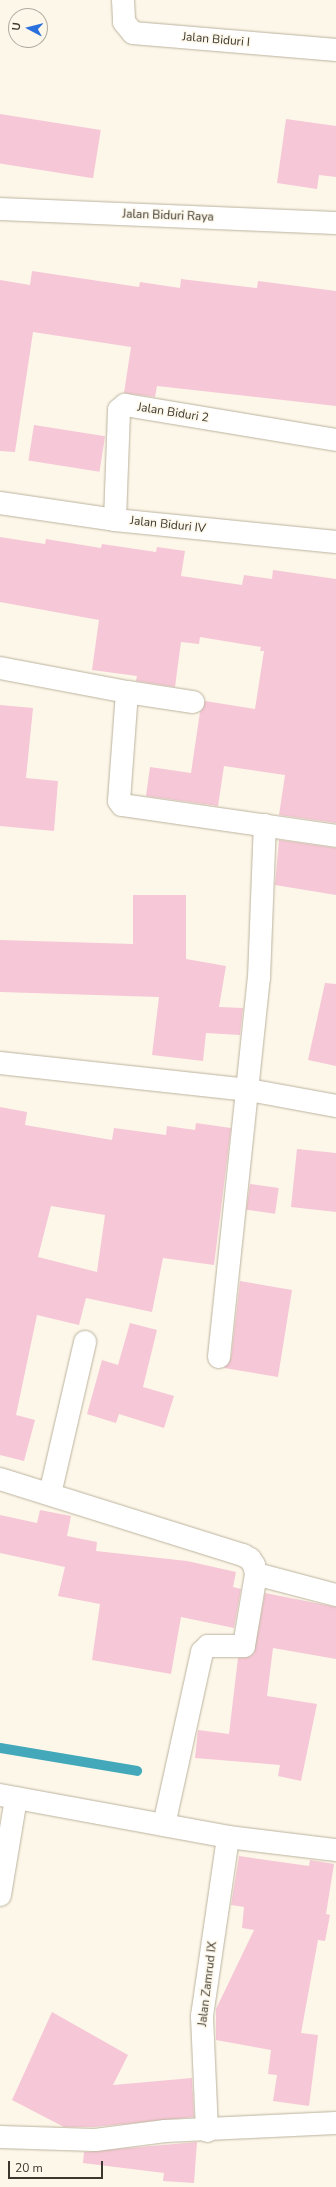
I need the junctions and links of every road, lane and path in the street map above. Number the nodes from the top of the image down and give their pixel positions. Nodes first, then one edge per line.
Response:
1 (123, 0) edge
2 (336, 50) edge
3 (0, 209) edge
4 (336, 223) edge
5 (336, 440) edge
6 (0, 503) edge
7 (115, 520) junction
8 (336, 542) edge
9 (0, 668) edge
10 (127, 692) junction
11 (193, 702) dead end
12 (265, 826) junction
13 (336, 836) edge
14 (0, 1063) edge
15 (249, 1090) junction
16 (336, 1106) edge
17 (86, 1342) dead end
18 (219, 1357) dead end
19 (0, 1478) edge
20 (50, 1494) junction
21 (256, 1574) junction
22 (336, 1595) edge
23 (8, 1796) edge
24 (164, 1825) junction
25 (228, 1838) junction
26 (336, 1850) edge
27 (0, 1895) edge
28 (336, 2123) edge
29 (207, 2131) junction
30 (0, 2137) edge

1 - 2 street, Jalan Biduri I
3 - 4 street, Jalan Biduri Raya
5 - 7 street, Jalan Biduri 2
6 - 7 street, Jalan Biduri IV
7 - 8 street, Jalan Biduri IV
9 - 10 street
10 - 11 street
10 - 12 street
12 - 13 street
12 - 15 street
14 - 15 street
15 - 16 street
15 - 18 street
17 - 20 street
19 - 20 street
20 - 21 street
21 - 22 street
21 - 24 street
23 - 24 street
23 - 27 street
24 - 25 street
25 - 26 street
25 - 29 street, Jalan Zamrud IX
28 - 29 street
29 - 30 street

